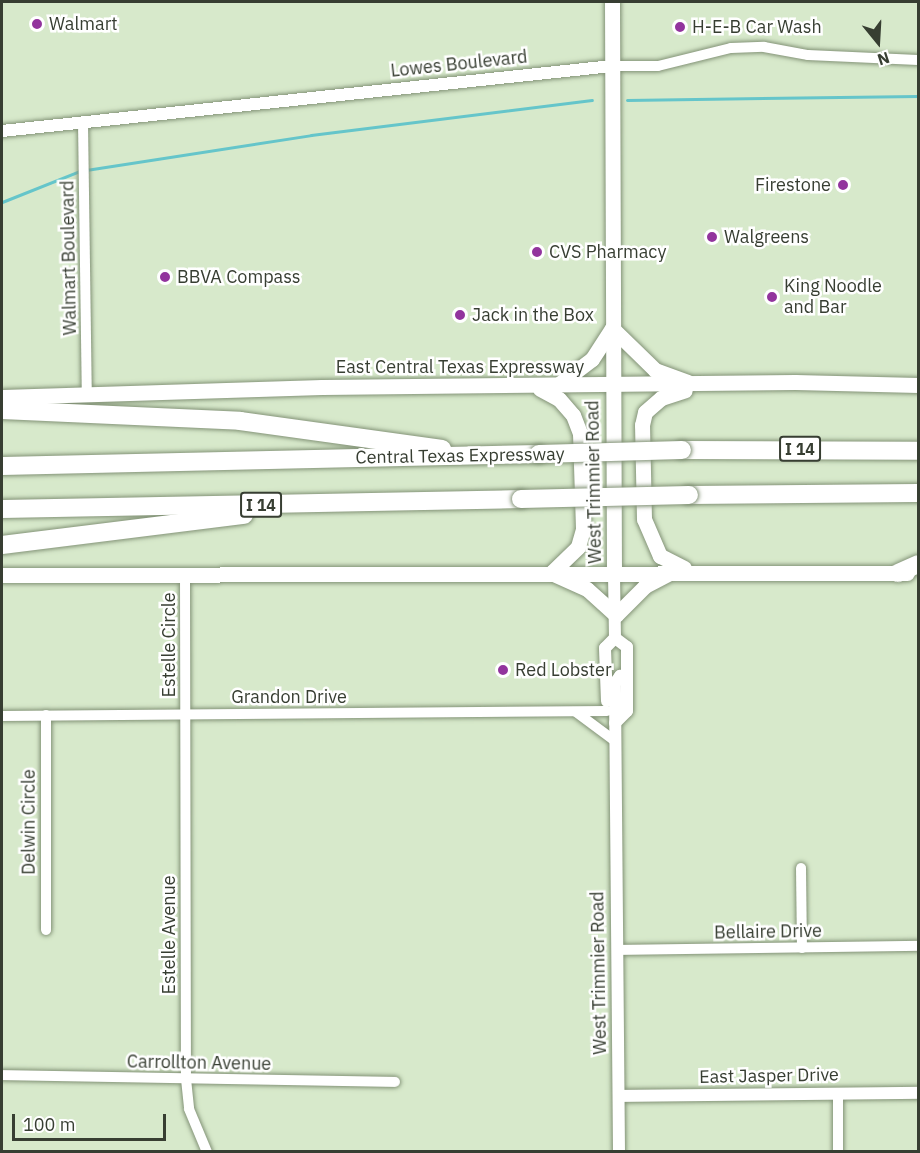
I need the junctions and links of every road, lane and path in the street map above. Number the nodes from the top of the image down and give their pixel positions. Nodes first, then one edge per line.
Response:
1 (612, 2) edge
2 (918, 60) edge
3 (612, 66) junction
4 (83, 122) junction
5 (2, 131) edge
6 (612, 328) junction
7 (699, 385) junction
8 (918, 385) edge
9 (612, 386) junction
10 (554, 387) junction
11 (538, 388) junction
12 (87, 393) junction
13 (2, 397) edge
14 (2, 410) edge
15 (918, 451) edge
16 (489, 456) junction
17 (2, 466) edge
18 (918, 493) edge
19 (301, 504) junction
20 (2, 509) edge
21 (2, 545) edge
22 (918, 564) edge
23 (674, 571) junction
24 (614, 572) junction
25 (698, 572) junction
26 (551, 573) junction
27 (898, 573) junction
28 (918, 573) edge
29 (2, 575) edge
30 (185, 575) junction
31 (616, 615) junction
32 (615, 638) junction
33 (607, 711) junction
34 (576, 712) junction
35 (185, 714) junction
36 (46, 715) junction
37 (2, 716) edge
38 (615, 723) junction
39 (615, 741) junction
40 (801, 868) dead end
41 (46, 930) dead end
42 (918, 946) edge
43 (802, 948) junction
44 (618, 950) junction
45 (2, 1075) edge
46 (186, 1079) junction
47 (395, 1082) dead end
48 (838, 1093) junction
49 (918, 1093) edge
50 (619, 1096) junction
51 (207, 1152) edge
52 (619, 1152) edge
53 (838, 1152) edge

1 - 3 main road, West Trimmier Road
2 - 3 street, Lowes Boulevard
3 - 4 street, Lowes Boulevard
3 - 6 main road, West Trimmier Road
4 - 5 street, Lowes Boulevard
4 - 12 street, Walmart Boulevard
6 - 7 main road
6 - 9 main road, West Trimmier Road
6 - 10 main road
7 - 8 main road, East Central Texas Expressway
7 - 9 main road, East Central Texas Expressway
7 - 25 main road
9 - 10 main road, East Central Texas Expressway
9 - 24 main road, West Trimmier Road
10 - 11 main road, East Central Texas Expressway
11 - 12 main road, East Central Texas Expressway
11 - 26 main road
12 - 13 main road, East Central Texas Expressway
14 - 16 highway
15 - 16 highway, Central Texas Expressway / I 14, bridge
16 - 17 highway, Central Texas Expressway / I 14
18 - 19 highway, I 14, bridge
19 - 20 highway, I 14
19 - 21 highway
22 - 27 highway
23 - 24 main road
23 - 25 main road
23 - 31 main road
24 - 26 main road
24 - 31 street, West Trimmier Road
25 - 27 main road
26 - 30 main road
26 - 31 main road
27 - 28 main road
29 - 30 main road
30 - 35 street, Estelle Circle
31 - 32 street, West Trimmier Road
32 - 33 street, West Trimmier Road
32 - 38 street, West Trimmier Road
33 - 34 street, Grandon Drive
33 - 38 street
34 - 35 street, Grandon Drive
34 - 39 street
35 - 36 street, Grandon Drive
35 - 46 street, Estelle Avenue
36 - 37 street, Grandon Drive
36 - 41 street, Delwin Circle
38 - 39 street, West Trimmier Road
39 - 44 street, West Trimmier Road
40 - 43 street
42 - 43 street, Bellaire Drive
43 - 44 street, Bellaire Drive
44 - 50 street, West Trimmier Road
45 - 46 street, Carrollton Avenue
46 - 47 street, Carrollton Avenue
46 - 51 street, Estelle Avenue
48 - 49 street, East Jasper Drive
48 - 50 street, East Jasper Drive
48 - 53 street
50 - 52 street, West Trimmier Road

